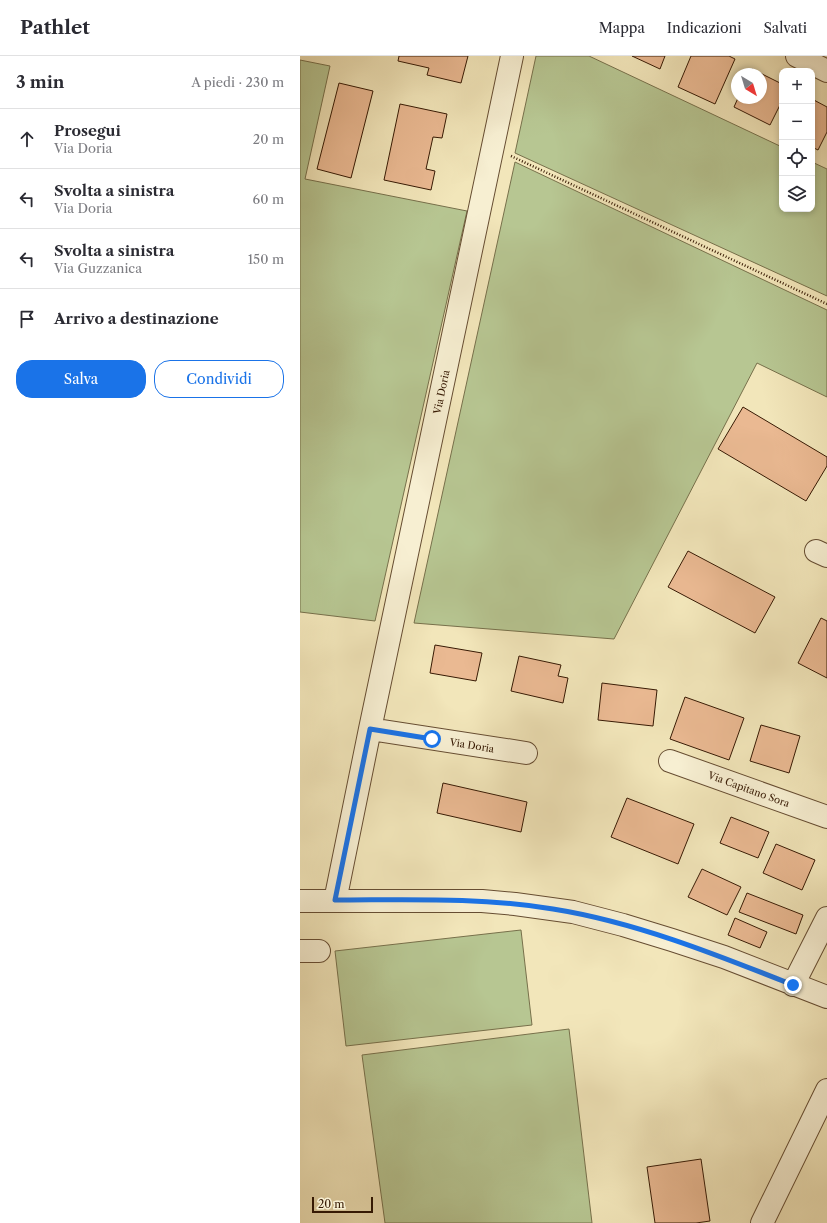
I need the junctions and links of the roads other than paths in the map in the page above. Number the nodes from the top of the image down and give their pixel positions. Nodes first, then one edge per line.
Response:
1 (512, 56) edge
2 (797, 56) edge
3 (827, 71) edge
4 (370, 729) junction
5 (526, 754) dead end
6 (670, 761) dead end
7 (827, 817) edge
8 (335, 900) junction
9 (300, 901) edge
10 (827, 918) edge
11 (793, 985) junction
12 (827, 997) edge
13 (827, 1090) edge
14 (762, 1223) edge

1 - 4 street, Via Doria
2 - 3 street
4 - 5 street, Via Doria
4 - 8 street, Via Doria
6 - 7 street, Via Capitano Sora
8 - 9 street
8 - 11 street
10 - 11 street
11 - 12 street
13 - 14 street

